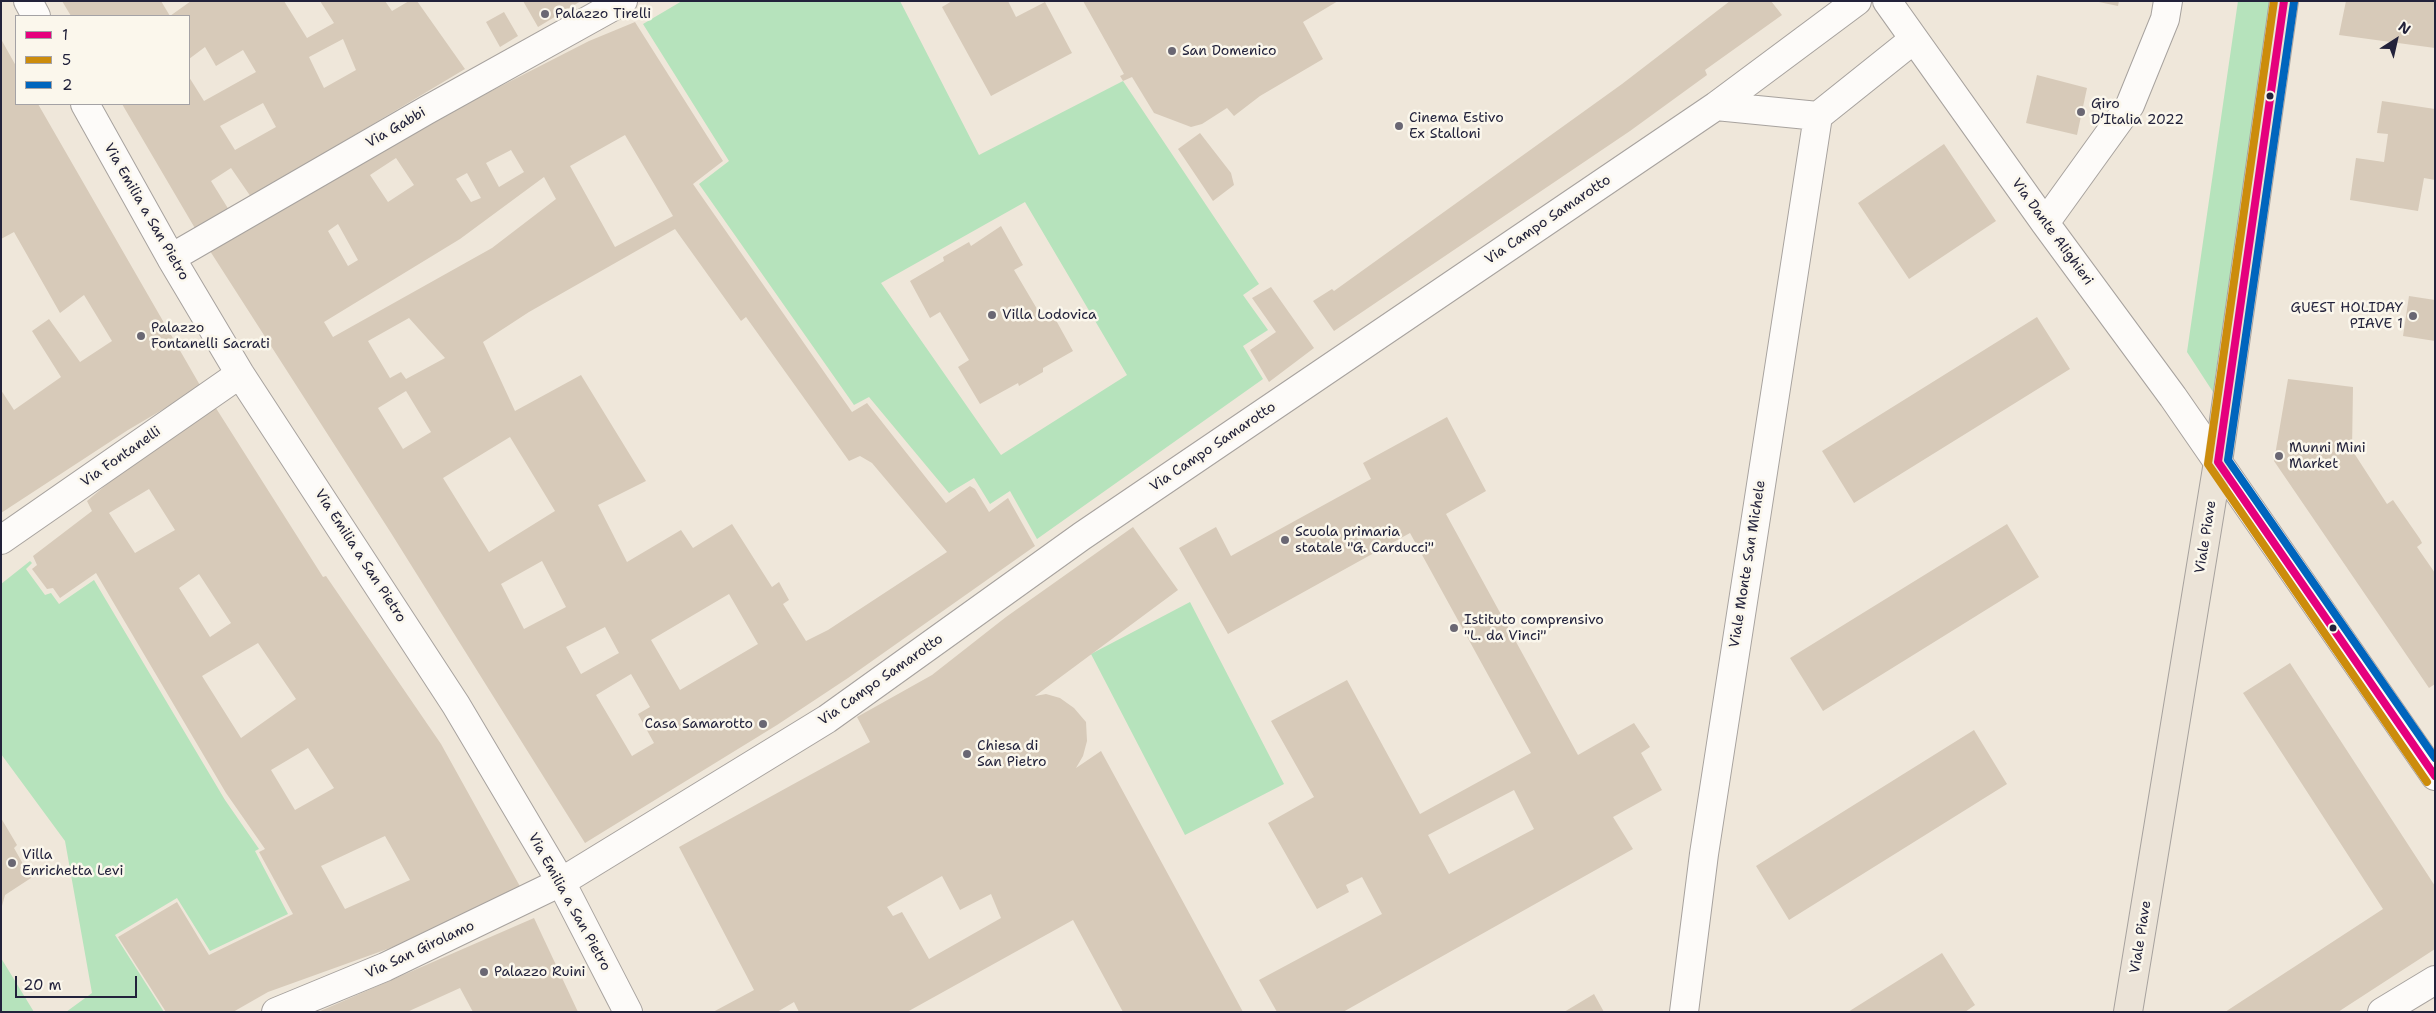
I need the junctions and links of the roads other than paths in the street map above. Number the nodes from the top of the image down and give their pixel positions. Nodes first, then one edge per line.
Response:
1 (28, 1) edge
2 (623, 1) edge
3 (1857, 1) edge
4 (1887, 1) edge
5 (2168, 1) edge
6 (2284, 1) edge
7 (35, 15) edge
8 (1913, 40) junction
9 (86, 105) edge
10 (1716, 106) junction
11 (1818, 116) junction
12 (2046, 223) junction
13 (171, 258) junction
14 (240, 374) junction
15 (2218, 462) junction
16 (1, 540) edge
17 (2435, 776) edge
18 (561, 882) junction
19 (2435, 980) edge
20 (276, 1012) edge
21 (628, 1012) edge
22 (1684, 1012) edge
23 (2128, 1012) edge
24 (2382, 1012) edge

1 - 7 street
2 - 13 street, Via Gabbi
3 - 10 street, Via Campo Samarotto
4 - 8 street, Via Dante Alighieri
5 - 12 street
6 - 15 main road, Viale Piave
8 - 11 street
8 - 12 street, Via Dante Alighieri
9 - 13 street, Via Emilia a San Pietro
10 - 11 street
10 - 18 street, Via Campo Samarotto
11 - 22 street, Viale Monte San Michele
12 - 15 street, Via Dante Alighieri
13 - 14 street, Via Emilia a San Pietro
14 - 16 street, Via Fontanelli
14 - 18 street, Via Emilia a San Pietro
15 - 17 street, Via Dante Alighieri
15 - 23 main road, Viale Piave
18 - 20 street, Via San Girolamo
18 - 21 street, Via Emilia a San Pietro
19 - 24 street

